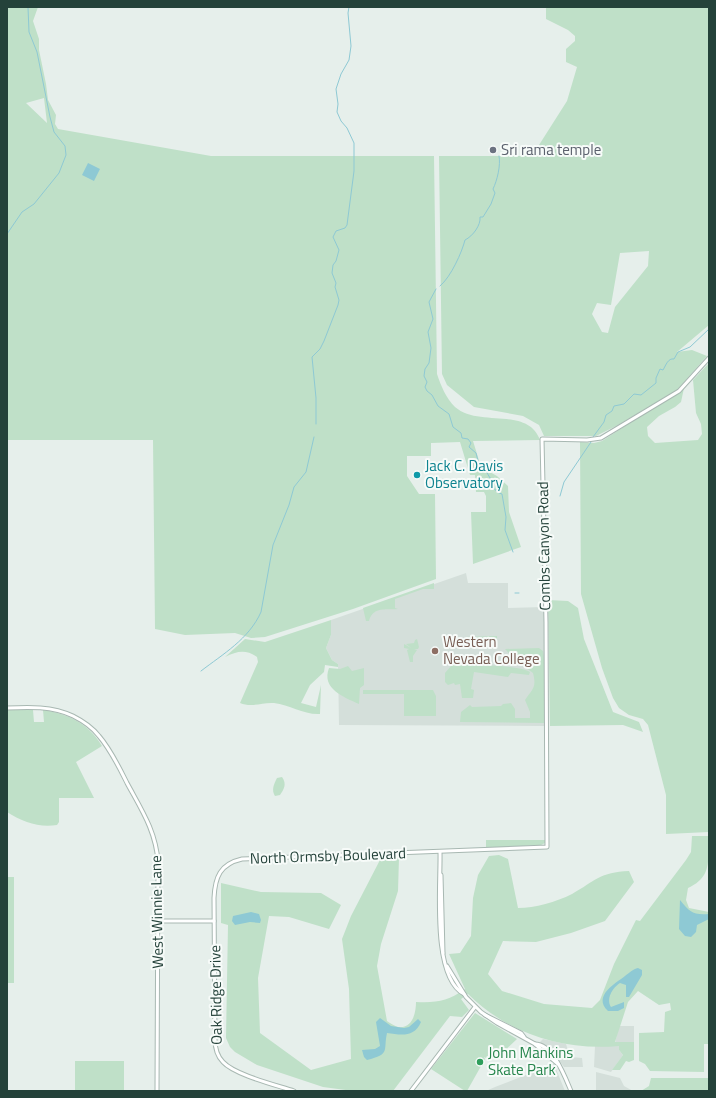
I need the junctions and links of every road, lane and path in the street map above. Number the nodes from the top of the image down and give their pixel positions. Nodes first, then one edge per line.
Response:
1 (709, 358) edge
2 (7, 708) edge
3 (548, 847) joint
4 (440, 852) junction
5 (158, 921) junction
6 (214, 921) junction
7 (475, 1007) junction
8 (157, 1091) edge
9 (294, 1091) edge
10 (411, 1091) edge
11 (571, 1091) edge

1 - 3 street, Combs Canyon Road
2 - 5 street, West Winnie Lane
3 - 4 street, North Ormsby Boulevard
4 - 6 street, North Ormsby Boulevard
4 - 7 street
5 - 6 street
5 - 8 street, West Winnie Lane
6 - 9 street, Oak Ridge Drive
7 - 10 street
7 - 11 street

